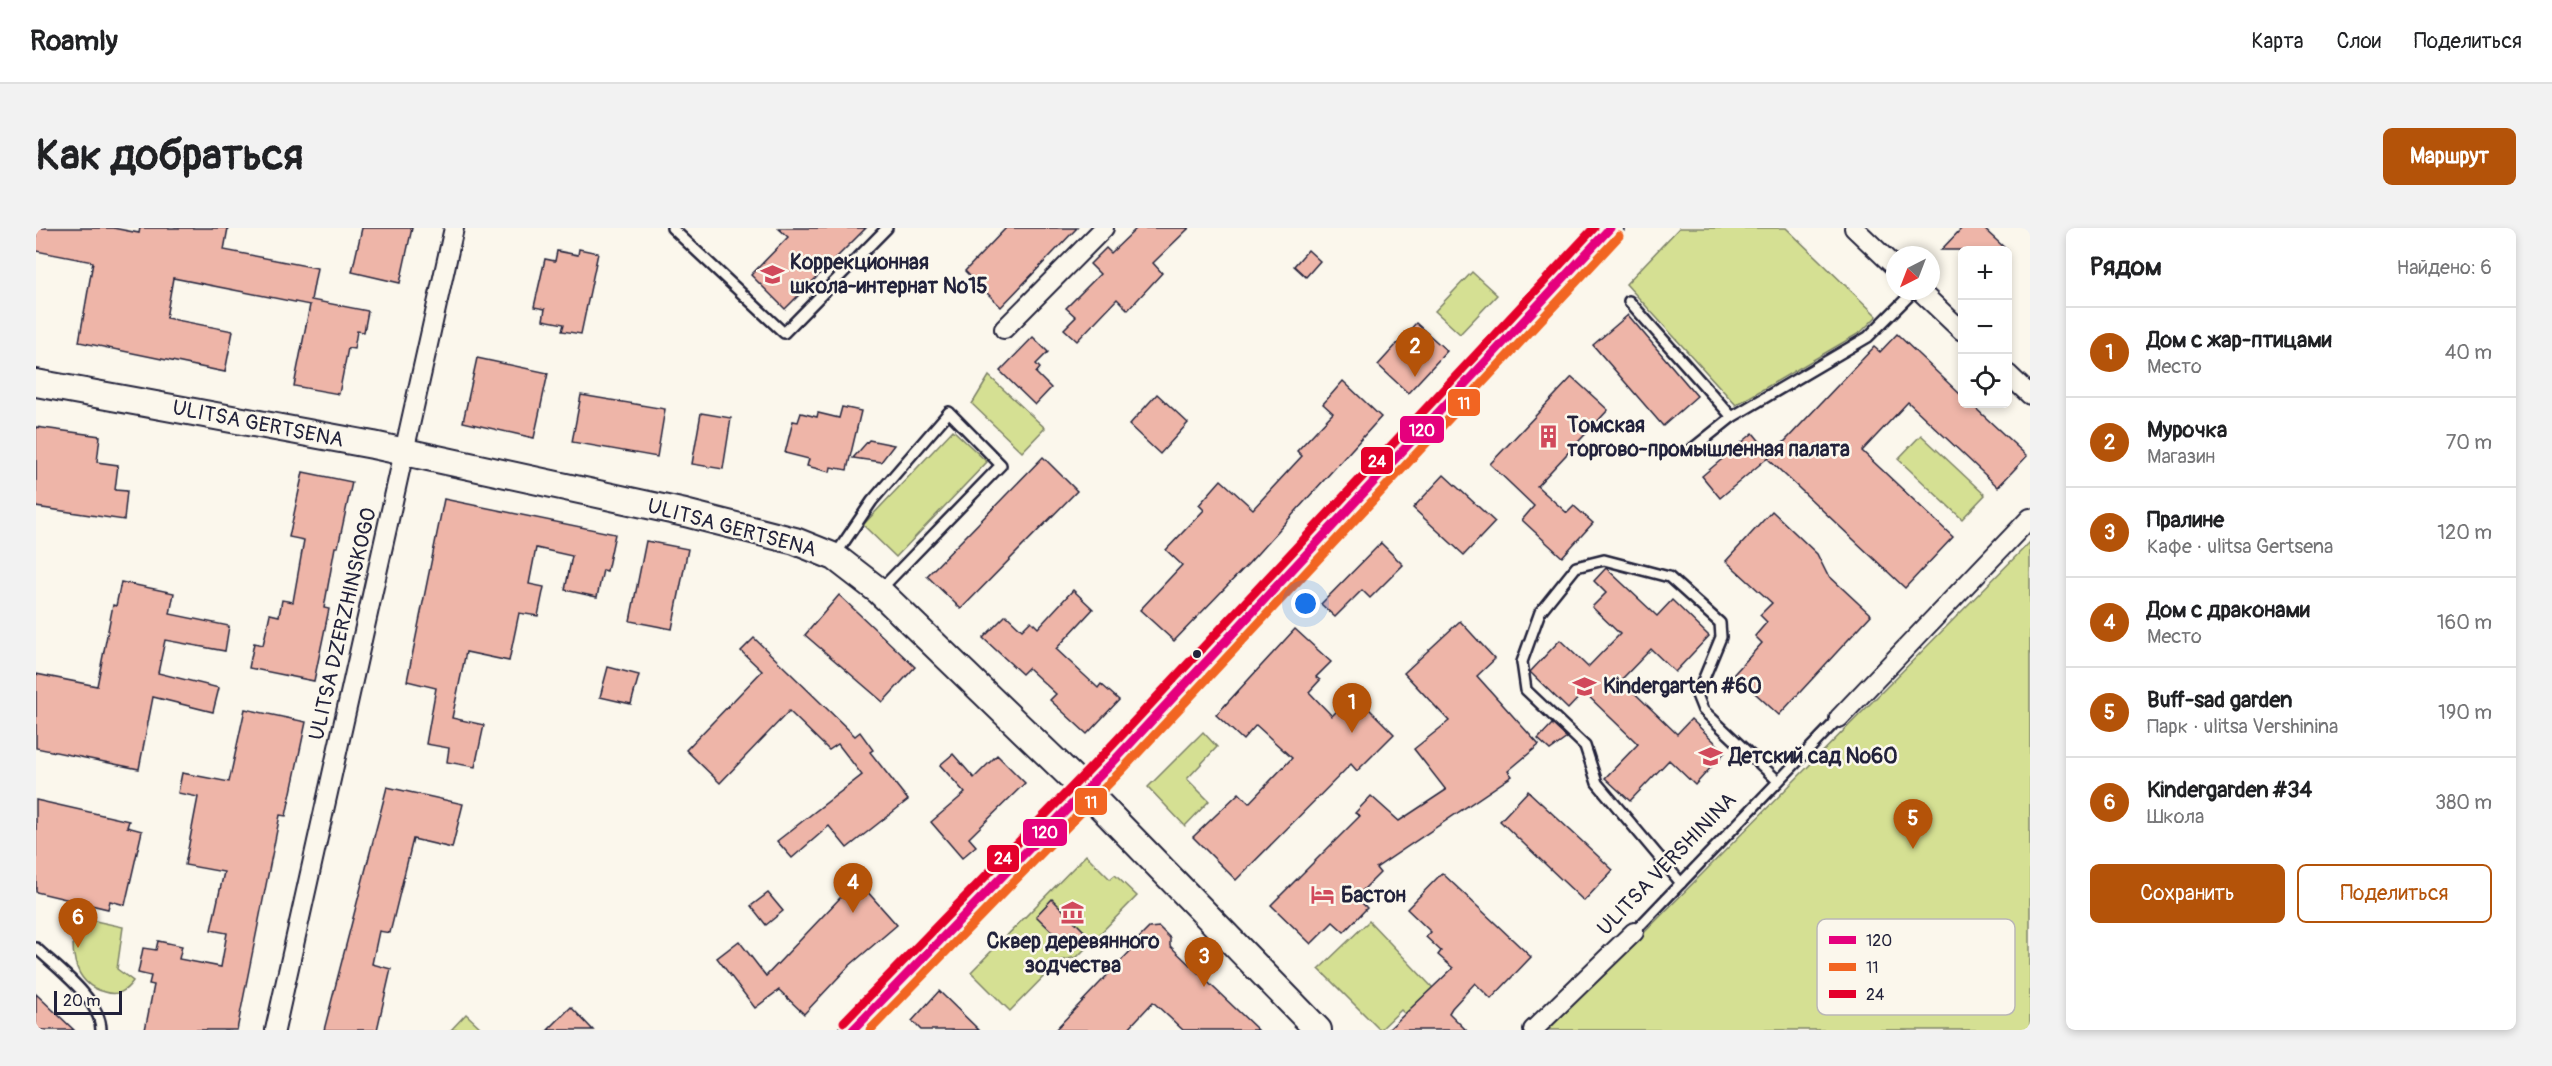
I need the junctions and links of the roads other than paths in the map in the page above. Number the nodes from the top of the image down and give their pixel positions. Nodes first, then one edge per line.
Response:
1 (454, 228) edge
2 (672, 228) edge
3 (1104, 228) edge
4 (1610, 228) edge
5 (1854, 228) edge
6 (884, 229) edge
7 (1886, 258) edge
8 (1905, 300) edge
9 (1929, 300) edge
10 (1629, 301) dead end
11 (1958, 327) edge
12 (1004, 328) dead end
13 (2012, 379) edge
14 (36, 383) edge
15 (2030, 395) edge
16 (1732, 417) junction
17 (1692, 449) dead end
18 (404, 452) junction
19 (2029, 520) edge
20 (835, 557) junction
21 (879, 591) junction
22 (1839, 718) joint
23 (1778, 781) junction
24 (1086, 791) junction
25 (1681, 883) junction
26 (1634, 932) joint
27 (36, 948) edge
28 (101, 1030) edge
29 (275, 1030) edge
30 (853, 1030) edge
31 (1318, 1030) edge
32 (1533, 1030) edge

1 - 18 street, ULITSA DZERZHINSKOGO
2 - 6 lane
3 - 12 street
4 - 24 street
5 - 7 street
8 - 16 lane
9 - 11 street
10 - 16 lane
13 - 15 street
14 - 18 street, ULITSA GERTSENA
16 - 17 lane
18 - 20 street, ULITSA GERTSENA
18 - 29 street, ULITSA DZERZHINSKOGO
19 - 22 street, ULITSA VERSHININA
20 - 21 street, ULITSA GERTSENA
20 - 21 lane
21 - 24 street, ULITSA GERTSENA
22 - 23 lane, ULITSA VERSHININA
23 - 25 lane, ULITSA VERSHININA
23 - 25 lane
24 - 30 street
24 - 31 street, ULITSA GERTSENA
25 - 26 lane, ULITSA VERSHININA
26 - 32 street, ULITSA VERSHININA
27 - 28 lane

